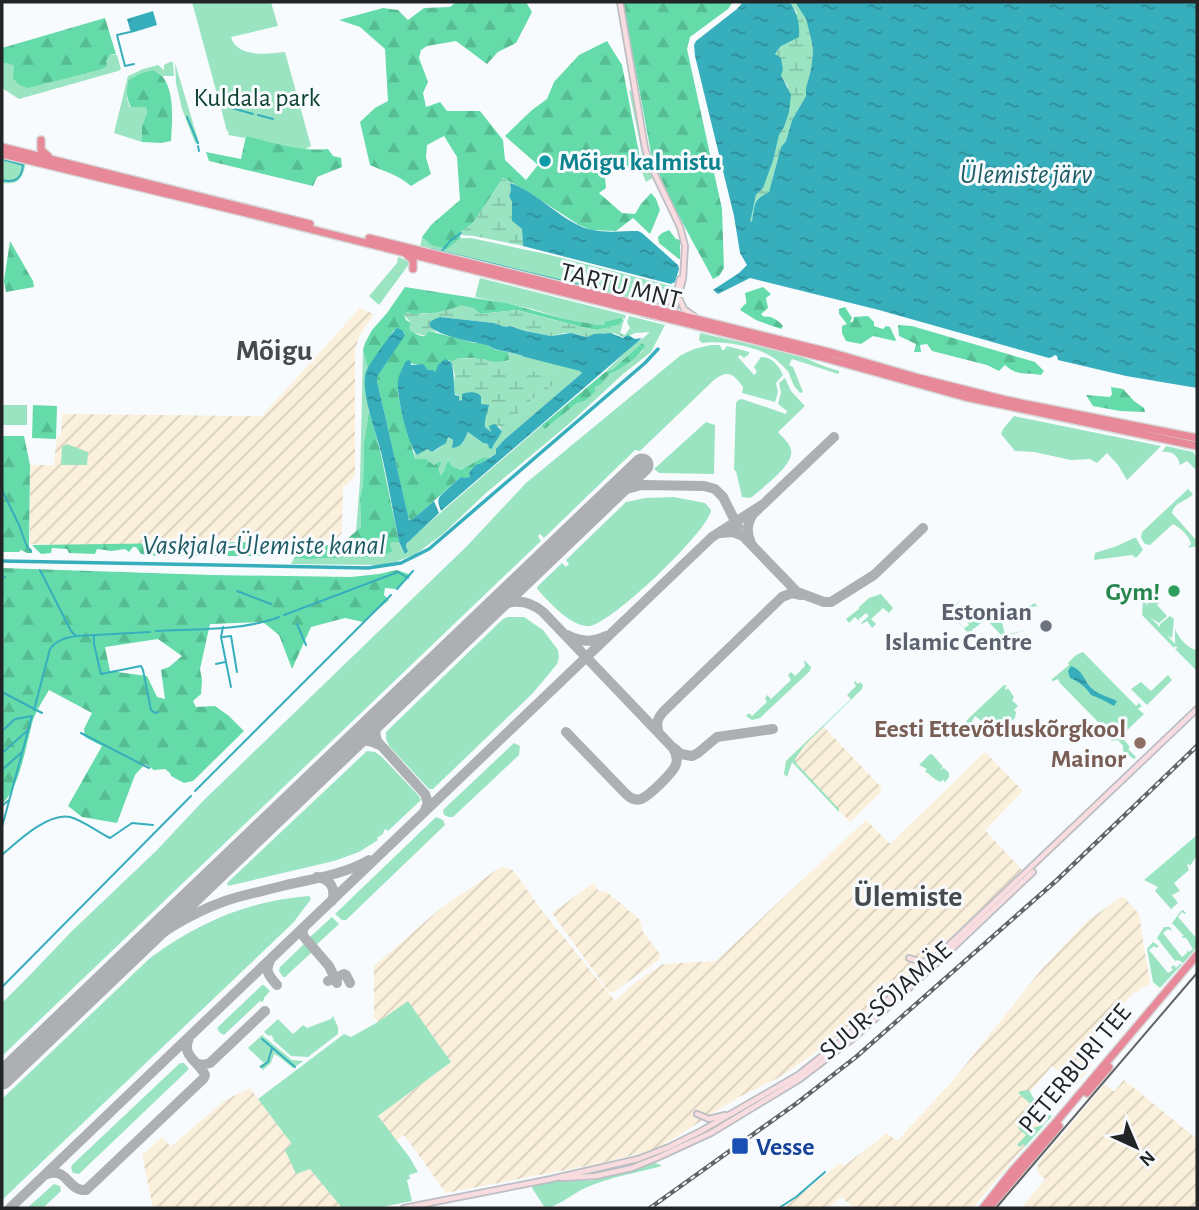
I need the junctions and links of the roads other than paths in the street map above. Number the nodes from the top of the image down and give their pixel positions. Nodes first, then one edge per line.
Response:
1 (620, 2) edge
2 (41, 141) dead end
3 (2, 147) edge
4 (2, 154) edge
5 (36, 159) junction
6 (58, 161) junction
7 (404, 252) junction
8 (413, 269) dead end
9 (678, 293) junction
10 (652, 308) junction
11 (672, 315) junction
12 (701, 320) junction
13 (1196, 444) edge
14 (1197, 709) edge
15 (1032, 870) junction
16 (1197, 955) edge
17 (909, 958) dead end
18 (932, 960) junction
19 (1114, 1054) junction
20 (733, 1113) junction
21 (697, 1114) dead end
22 (589, 1170) junction
23 (590, 1177) junction
24 (551, 1179) junction
25 (404, 1208) edge
26 (983, 1208) edge
27 (989, 1208) edge

1 - 9 main road
2 - 6 highway
3 - 5 highway
4 - 5 highway
5 - 6 highway, TARTU MNT
5 - 7 highway, TARTU MNT
6 - 10 highway, TARTU MNT
7 - 8 highway
7 - 11 highway, TARTU MNT
9 - 10 main road
9 - 11 main road
9 - 12 main road
10 - 11 highway, TARTU MNT
11 - 12 highway, TARTU MNT
11 - 13 highway, TARTU MNT
12 - 13 highway, TARTU MNT
14 - 15 main road, SUUR-SÕJAMÄE
15 - 18 main road, SUUR-SÕJAMÄE
15 - 23 main road, SUUR-SÕJAMÄE
16 - 19 highway, PETERBURI TEE
17 - 18 main road
18 - 20 main road, SUUR-SÕJAMÄE
19 - 26 highway, PETERBURI TEE
19 - 27 highway, PETERBURI TEE
20 - 21 main road
20 - 22 main road, SUUR-SÕJAMÄE
22 - 23 main road
22 - 24 main road, SUUR-SÕJAMÄE
23 - 24 main road, SUUR-SÕJAMÄE
24 - 25 main road, SUUR-SÕJAMÄE

